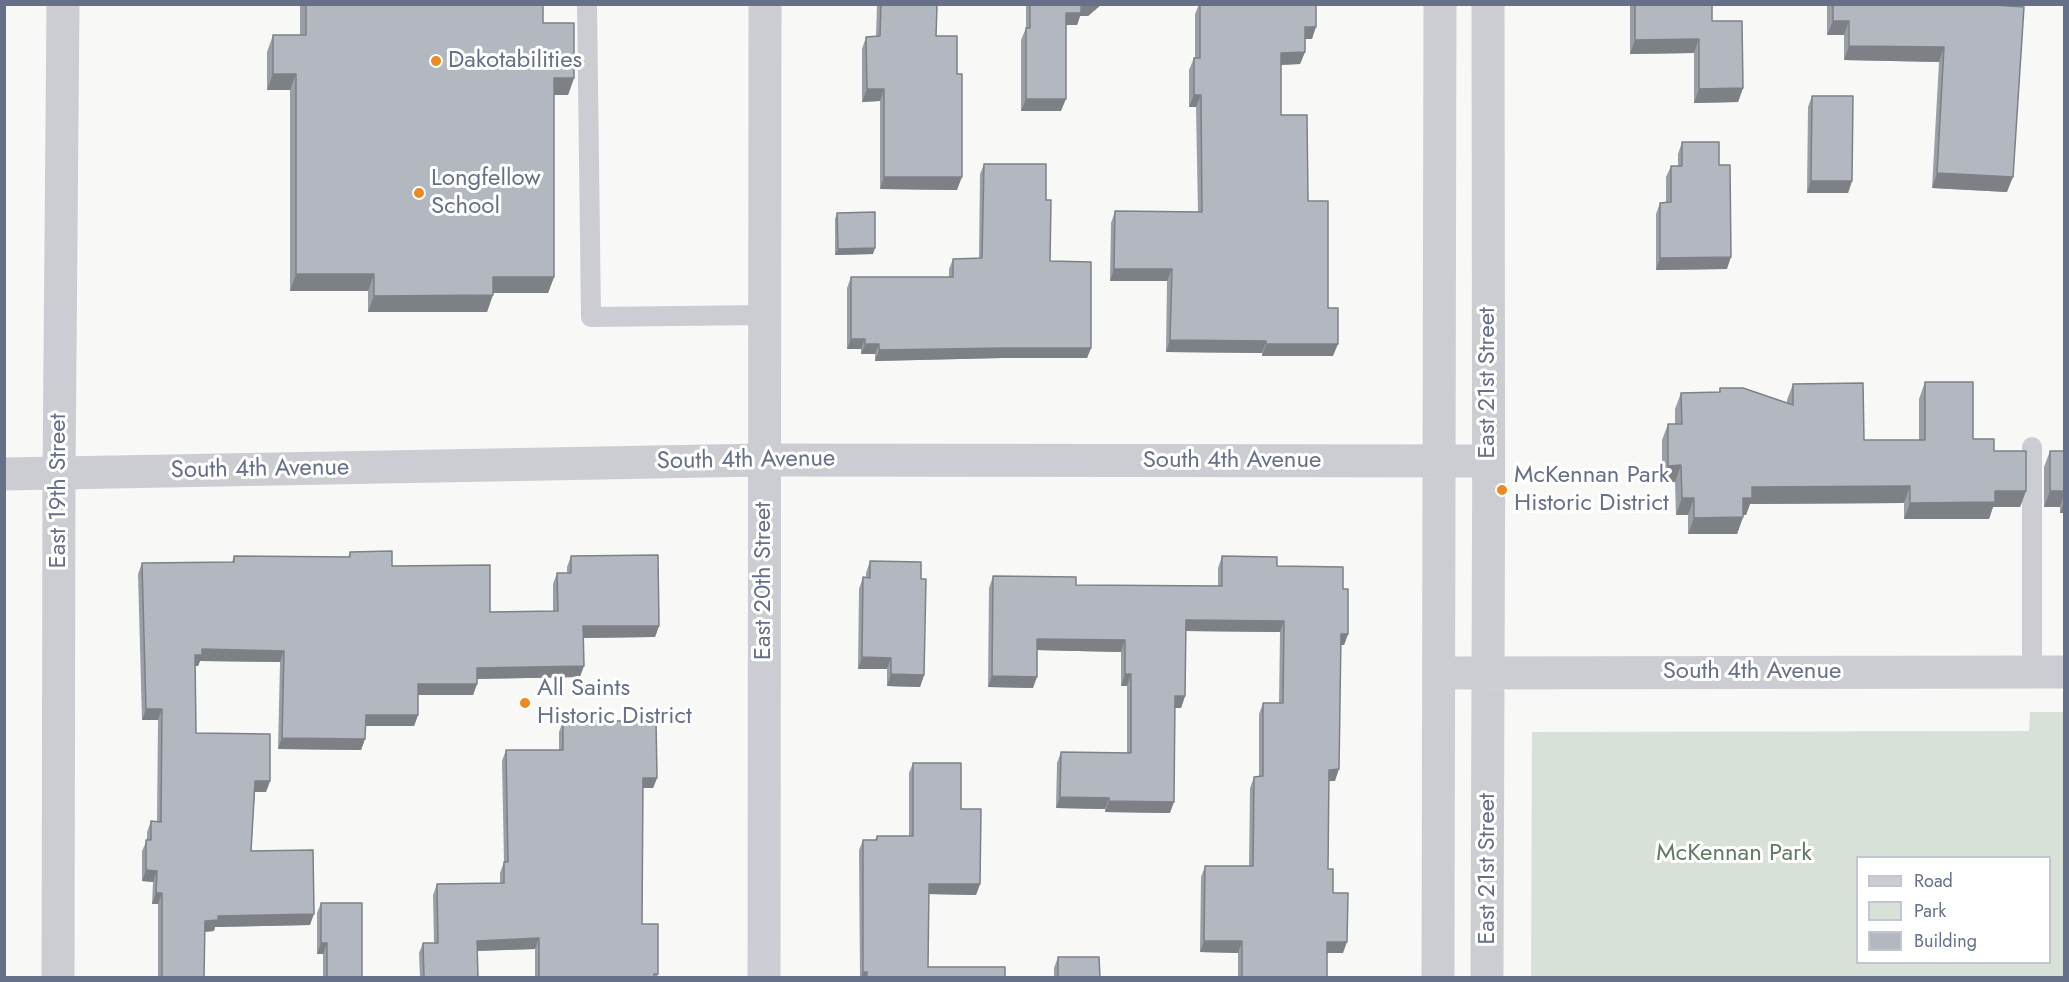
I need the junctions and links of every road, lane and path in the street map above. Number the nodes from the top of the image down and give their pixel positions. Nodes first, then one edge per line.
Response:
1 (63, 4) edge
2 (587, 4) edge
3 (765, 4) edge
4 (1440, 4) edge
5 (1488, 4) edge
6 (765, 315) junction
7 (2032, 447) dead end
8 (764, 460) junction
9 (1440, 461) junction
10 (1487, 461) junction
11 (4, 474) edge
12 (59, 474) junction
13 (2032, 672) junction
14 (2064, 672) edge
15 (1439, 673) junction
16 (1489, 673) junction
17 (58, 978) edge
18 (764, 978) edge
19 (1438, 978) edge
20 (1487, 978) edge

1 - 12 street, East 19th Street
2 - 6 lane
3 - 6 street, East 20th Street
4 - 9 street, East 21st Street
5 - 10 street, East 21st Street
6 - 8 street, East 20th Street
7 - 13 lane
8 - 9 street, South 4th Avenue
8 - 12 street, South 4th Avenue
8 - 18 street, East 20th Street
9 - 10 street, South 4th Avenue
9 - 15 street, East 21st Street
10 - 16 street, East 21st Street
11 - 12 street, South 4th Avenue
12 - 17 street, East 19th Street
13 - 14 street, South 4th Avenue
13 - 16 street, South 4th Avenue
15 - 16 street, South 4th Avenue
15 - 19 street, East 21st Street
16 - 20 street, East 21st Street

